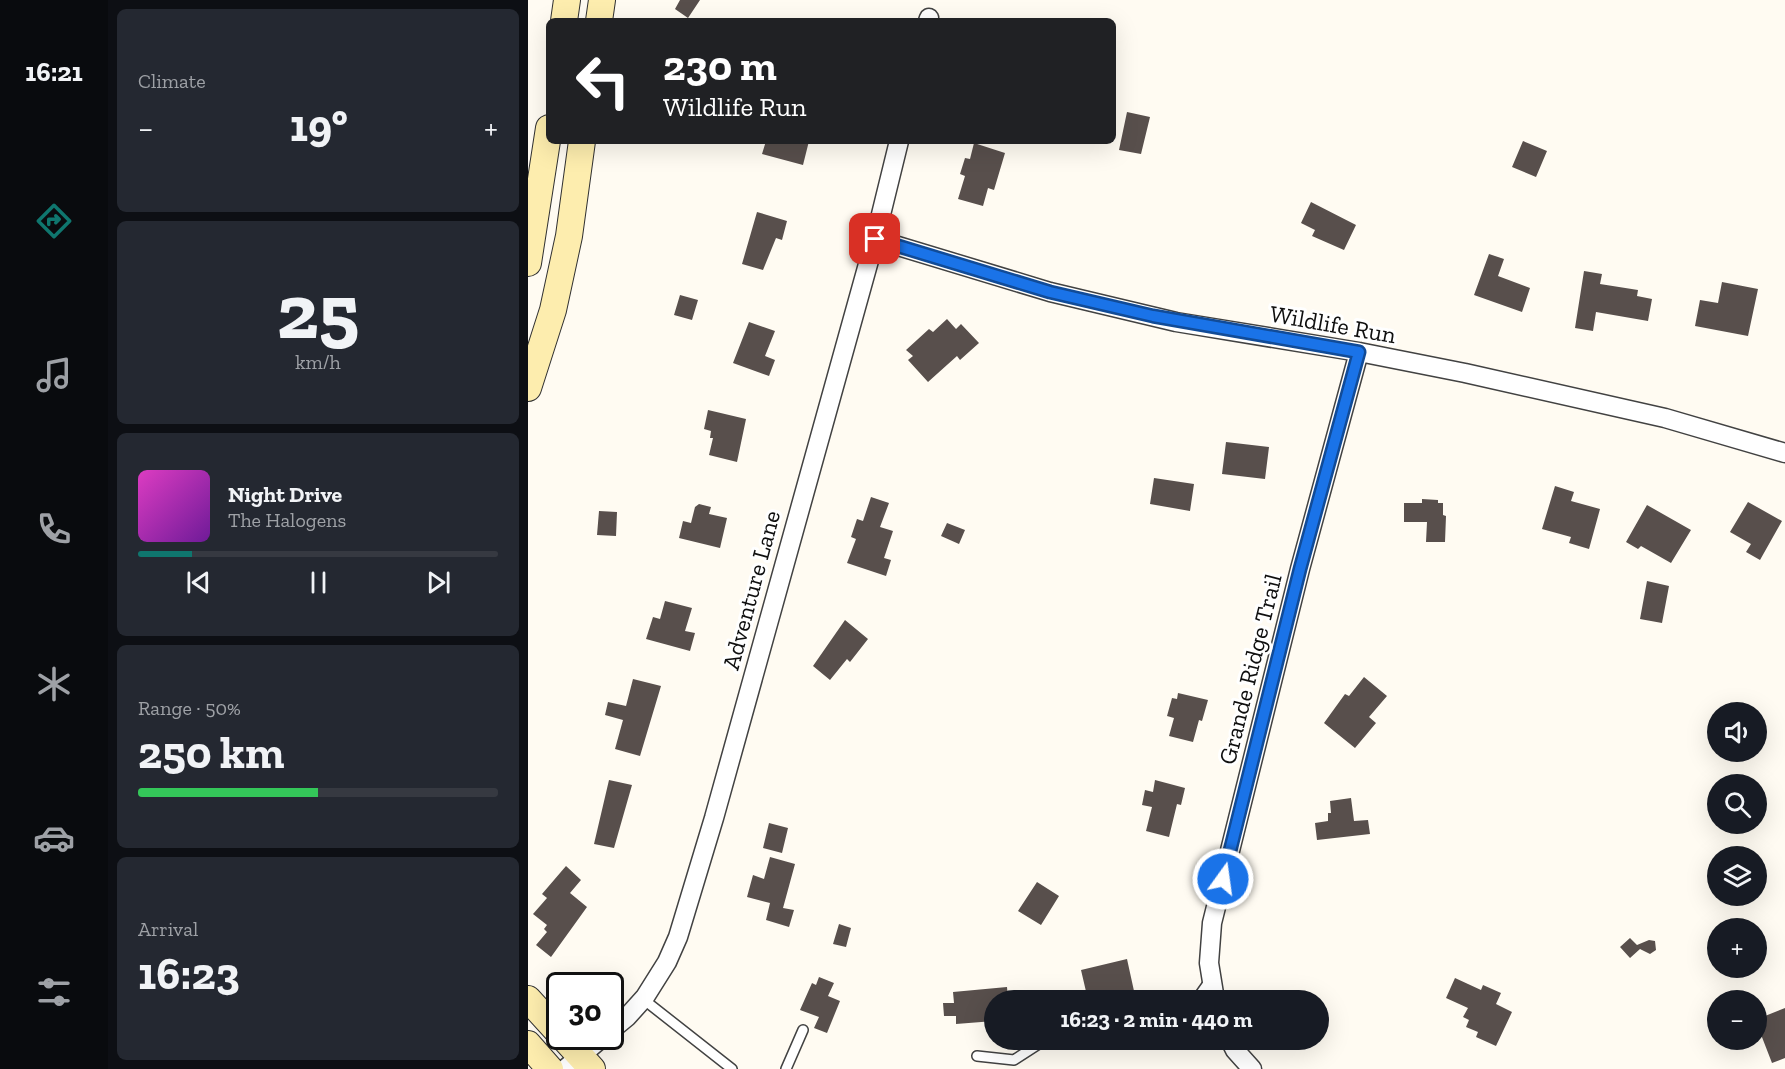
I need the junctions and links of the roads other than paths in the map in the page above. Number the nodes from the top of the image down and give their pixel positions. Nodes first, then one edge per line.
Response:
1 (567, 0) edge
2 (602, 0) edge
3 (564, 18) edge
4 (599, 18) edge
5 (547, 144) edge
6 (582, 144) edge
7 (898, 144) edge
8 (875, 239) junction
9 (528, 263) edge
10 (1359, 352) junction
11 (528, 388) edge
12 (1785, 453) edge
13 (1211, 979) junction
14 (1203, 990) edge
15 (1213, 990) edge
16 (528, 999) edge
17 (643, 999) junction
18 (624, 1017) edge
19 (546, 1019) edge
20 (803, 1030) dead end
21 (528, 1044) edge
22 (570, 1050) edge
23 (592, 1050) edge
24 (1030, 1050) edge
25 (1235, 1050) edge
26 (977, 1056) dead end
27 (579, 1065) edge
28 (550, 1069) edge
29 (732, 1069) edge
30 (786, 1069) edge
31 (1252, 1069) edge

1 - 3 street
2 - 4 street
5 - 9 street
6 - 11 street
7 - 8 street, Adventure Lane
8 - 10 street, Wildlife Run
8 - 17 street, Adventure Lane
10 - 12 street, Wildlife Run
10 - 13 street, Grande Ridge Trail
13 - 14 lane
13 - 15 street, Grande Ridge Trail
16 - 19 street
17 - 18 street, Adventure Lane
17 - 29 lane
20 - 30 lane
21 - 28 street
22 - 27 street
23 - 27 street
24 - 26 lane
25 - 31 street

